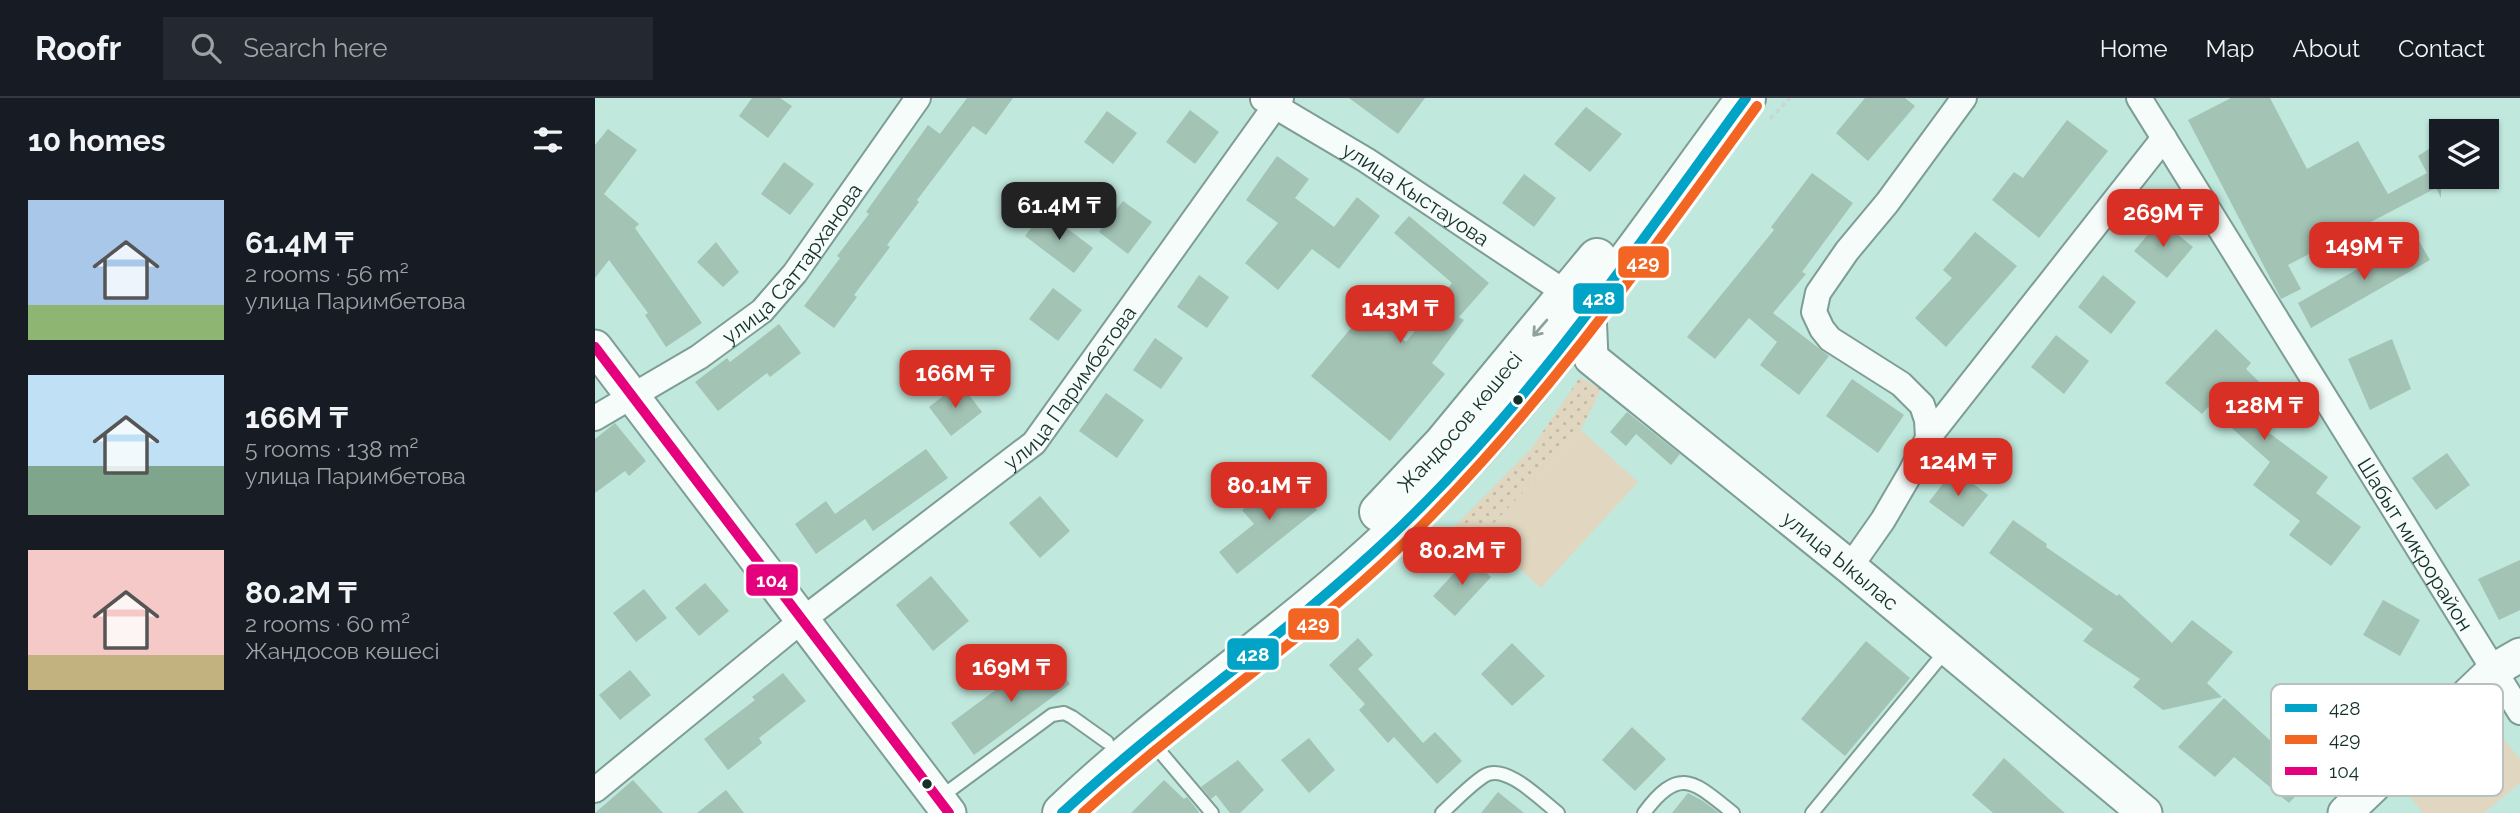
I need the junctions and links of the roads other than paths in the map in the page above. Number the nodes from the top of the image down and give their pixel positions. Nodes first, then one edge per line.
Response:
1 (918, 98) edge
2 (1714, 98) edge
3 (1746, 98) edge
4 (1964, 98) edge
5 (2139, 98) edge
6 (1272, 101) edge
7 (2164, 138) junction
8 (1579, 303) junction
9 (595, 347) edge
10 (632, 396) junction
11 (595, 418) edge
12 (1928, 438) junction
13 (1850, 567) junction
14 (801, 621) junction
15 (1948, 648) junction
16 (2507, 663) edge
17 (2484, 684) edge
18 (2520, 712) edge
19 (1148, 738) junction
20 (1107, 742) junction
21 (595, 790) edge
22 (2363, 796) edge
23 (943, 806) edge
24 (1033, 813) edge
25 (1062, 813) edge
26 (1212, 813) edge
27 (1442, 813) edge
28 (1558, 813) edge
29 (1644, 813) edge
30 (1733, 813) edge
31 (1812, 813) edge
32 (2145, 813) edge
33 (2345, 813) edge

1 - 10 street, улица Саттарханова
2 - 8 main road, Жандосов көшесі
3 - 8 main road, Жандосов көшесі
4 - 12 street
5 - 7 street, Шабыт микрорайон
6 - 8 street, улица Кыстауова
6 - 14 street, улица Паримбетова
7 - 12 street
7 - 16 street, Шабыт микрорайон
8 - 13 street, улица Ыкылас
8 - 19 main road, Жандосов көшесі
8 -> 20 main road, Жандосов көшесі
9 - 10 street
10 - 11 street, улица Саттарханова
10 - 14 street
12 - 13 street
13 - 15 street, улица Ыкылас
14 - 21 street, улица Паримбетова
14 - 23 street
15 - 31 lane
15 - 32 street, улица Ыкылас
16 - 17 street
16 - 18 street, Шабыт микрорайон
19 - 25 main road, Жандосов көшесі
19 - 26 lane
20 - 23 lane
20 - 24 main road, Жандосов көшесі
22 - 33 street
27 - 28 lane
29 - 30 lane

